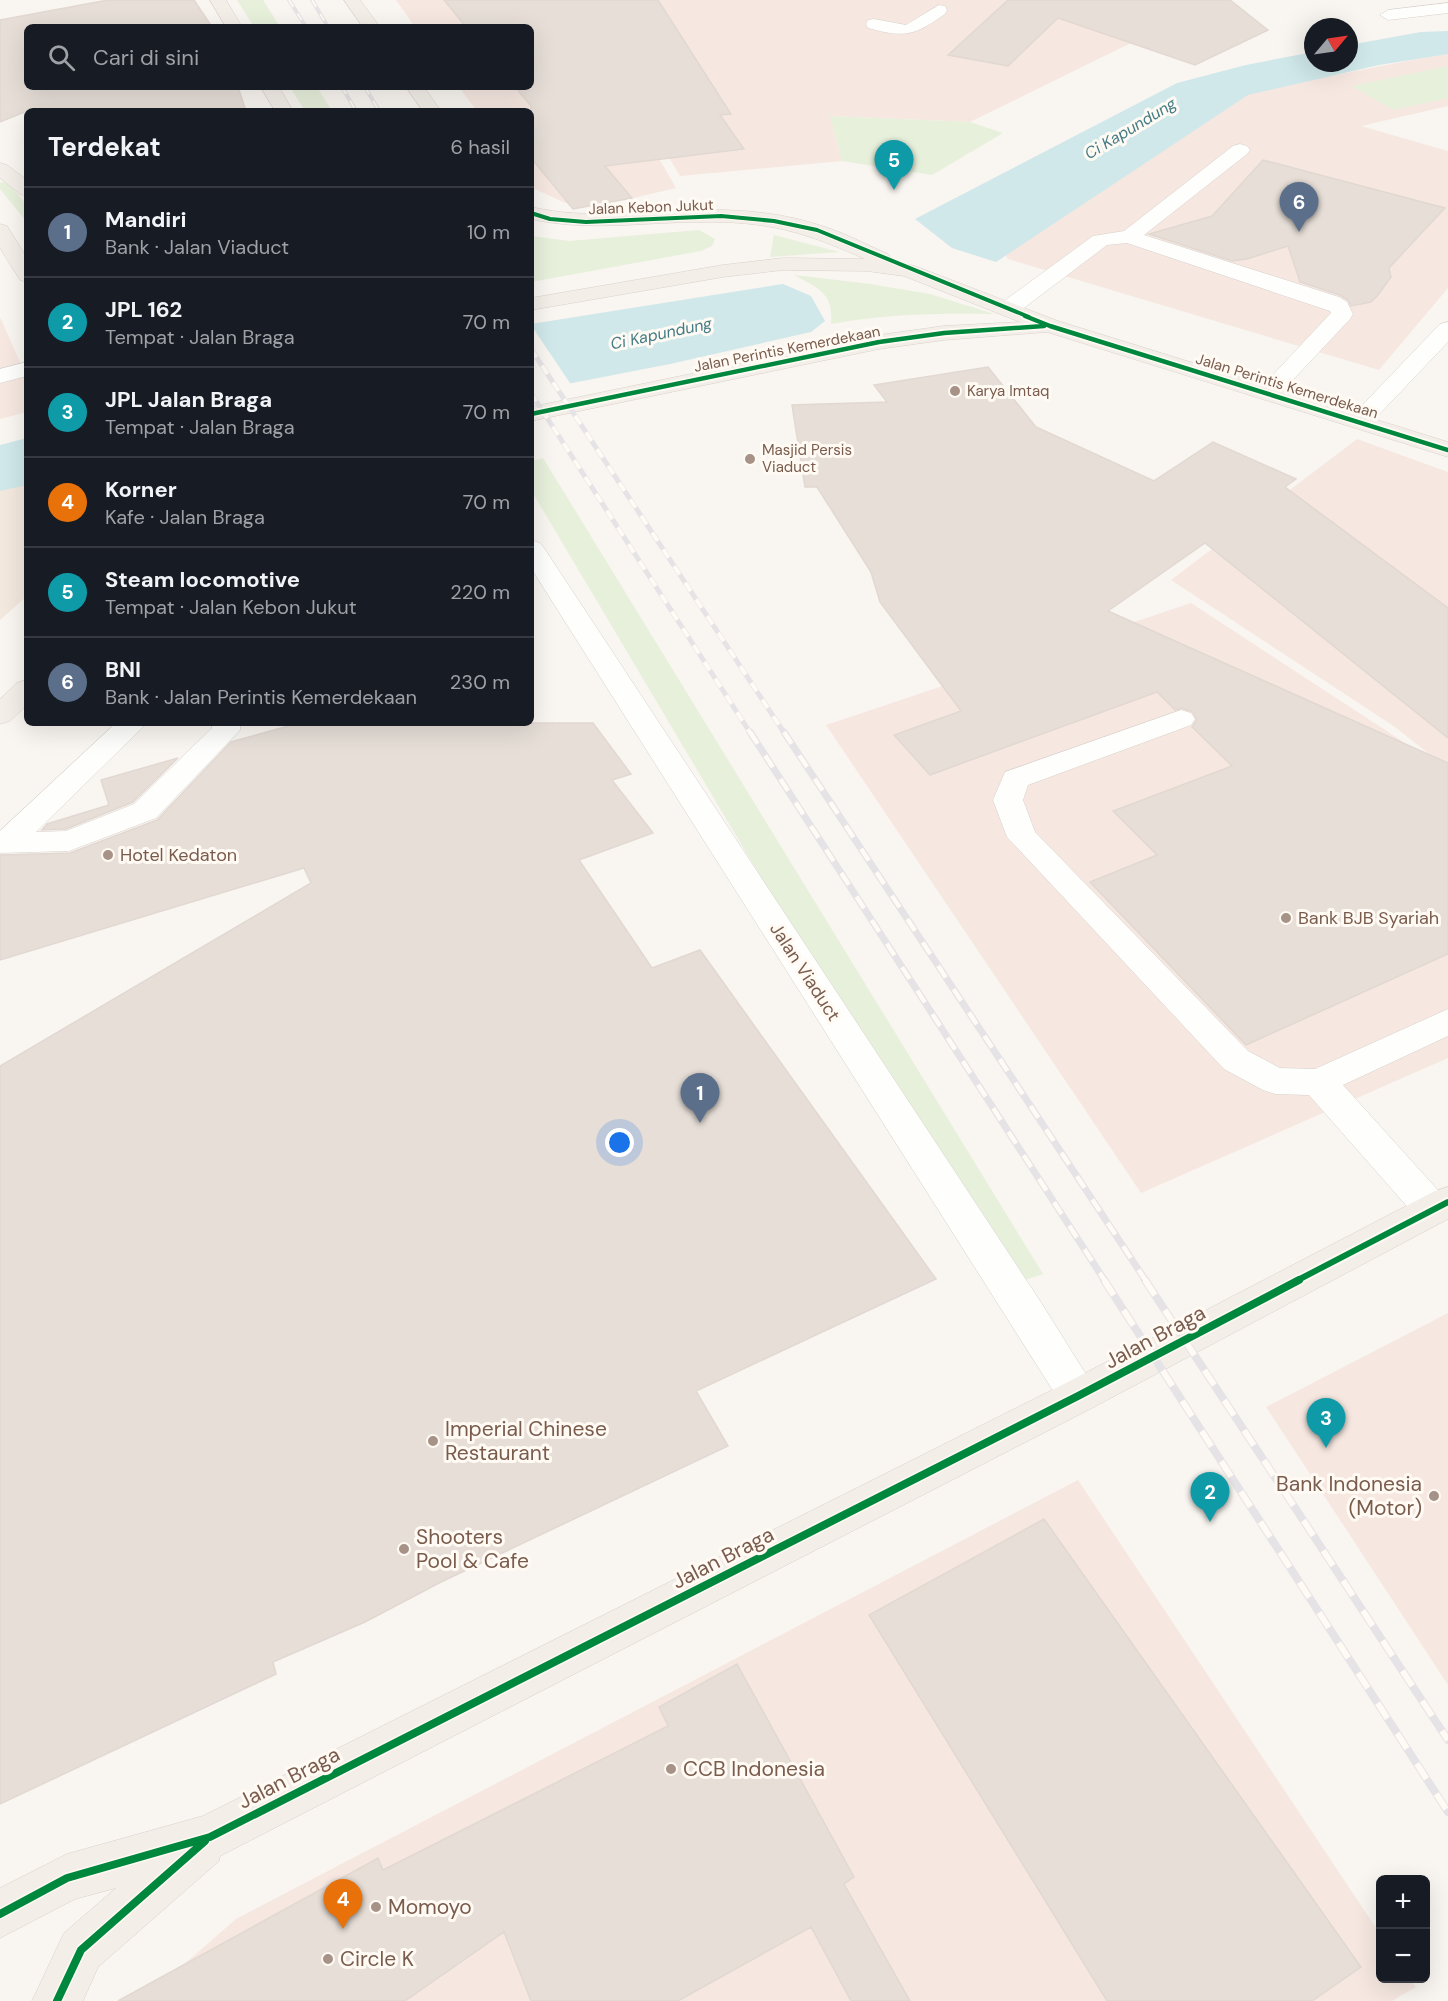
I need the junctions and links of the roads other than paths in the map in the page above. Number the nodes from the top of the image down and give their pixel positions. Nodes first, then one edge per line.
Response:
1 (218, 0) edge
2 (352, 0) edge
3 (1448, 8) edge
4 (939, 10) dead end
5 (1388, 15) dead end
6 (232, 24) edge
7 (370, 24) edge
8 (874, 24) dead end
9 (272, 90) edge
10 (417, 90) edge
11 (282, 108) edge
12 (430, 108) edge
13 (1240, 150) dead end
14 (0, 169) edge
15 (24, 188) edge
16 (534, 214) edge
17 (639, 220) junction
18 (2, 236) edge
19 (1129, 237) junction
20 (743, 268) junction
21 (908, 270) junction
22 (24, 271) edge
23 (534, 303) edge
24 (1008, 309) junction
25 (1050, 326) junction
26 (1448, 329) edge
27 (24, 370) edge
28 (0, 376) edge
29 (1268, 393) junction
30 (534, 413) edge
31 (1360, 421) junction
32 (1448, 450) edge
33 (534, 553) edge
34 (24, 692) edge
35 (0, 714) edge
36 (1181, 719) dead end
37 (130, 726) edge
38 (226, 726) edge
39 (1448, 1022) edge
40 (1318, 1082) junction
41 (1440, 1205) edge
42 (1078, 1396) junction
43 (210, 1837) junction
44 (0, 1914) edge
45 (57, 2001) edge

1 - 6 main road
2 - 7 main road
3 - 5 street
4 - 8 street
9 - 11 main road
10 - 12 main road
13 - 19 street
14 - 15 main road
16 - 17 main road, Jalan Kebon Jukut
17 - 20 main road, Jalan Kebon Jukut
17 - 21 main road, Jalan Kebon Jukut
18 - 22 main road
19 - 24 street
19 - 29 street
20 - 21 main road, Jalan Perintis Kemerdekaan
20 - 23 main road, Jalan Perintis Kemerdekaan
21 - 24 main road, Jalan Perintis Kemerdekaan
24 - 25 main road, Jalan Perintis Kemerdekaan
25 - 29 main road, Jalan Perintis Kemerdekaan
25 - 30 main road, Jalan Perintis Kemerdekaan
26 - 31 street
27 - 28 street
29 - 31 main road, Jalan Perintis Kemerdekaan
31 - 32 main road, Jalan Perintis Kemerdekaan
33 - 42 street, Jalan Viaduct
34 - 35 main road
36 - 40 street
37 - 38 street
39 - 40 street
40 - 41 street
41 - 42 main road, Jalan Braga
42 - 43 main road, Jalan Braga
43 - 44 main road, Jalan Braga
43 - 45 main road

